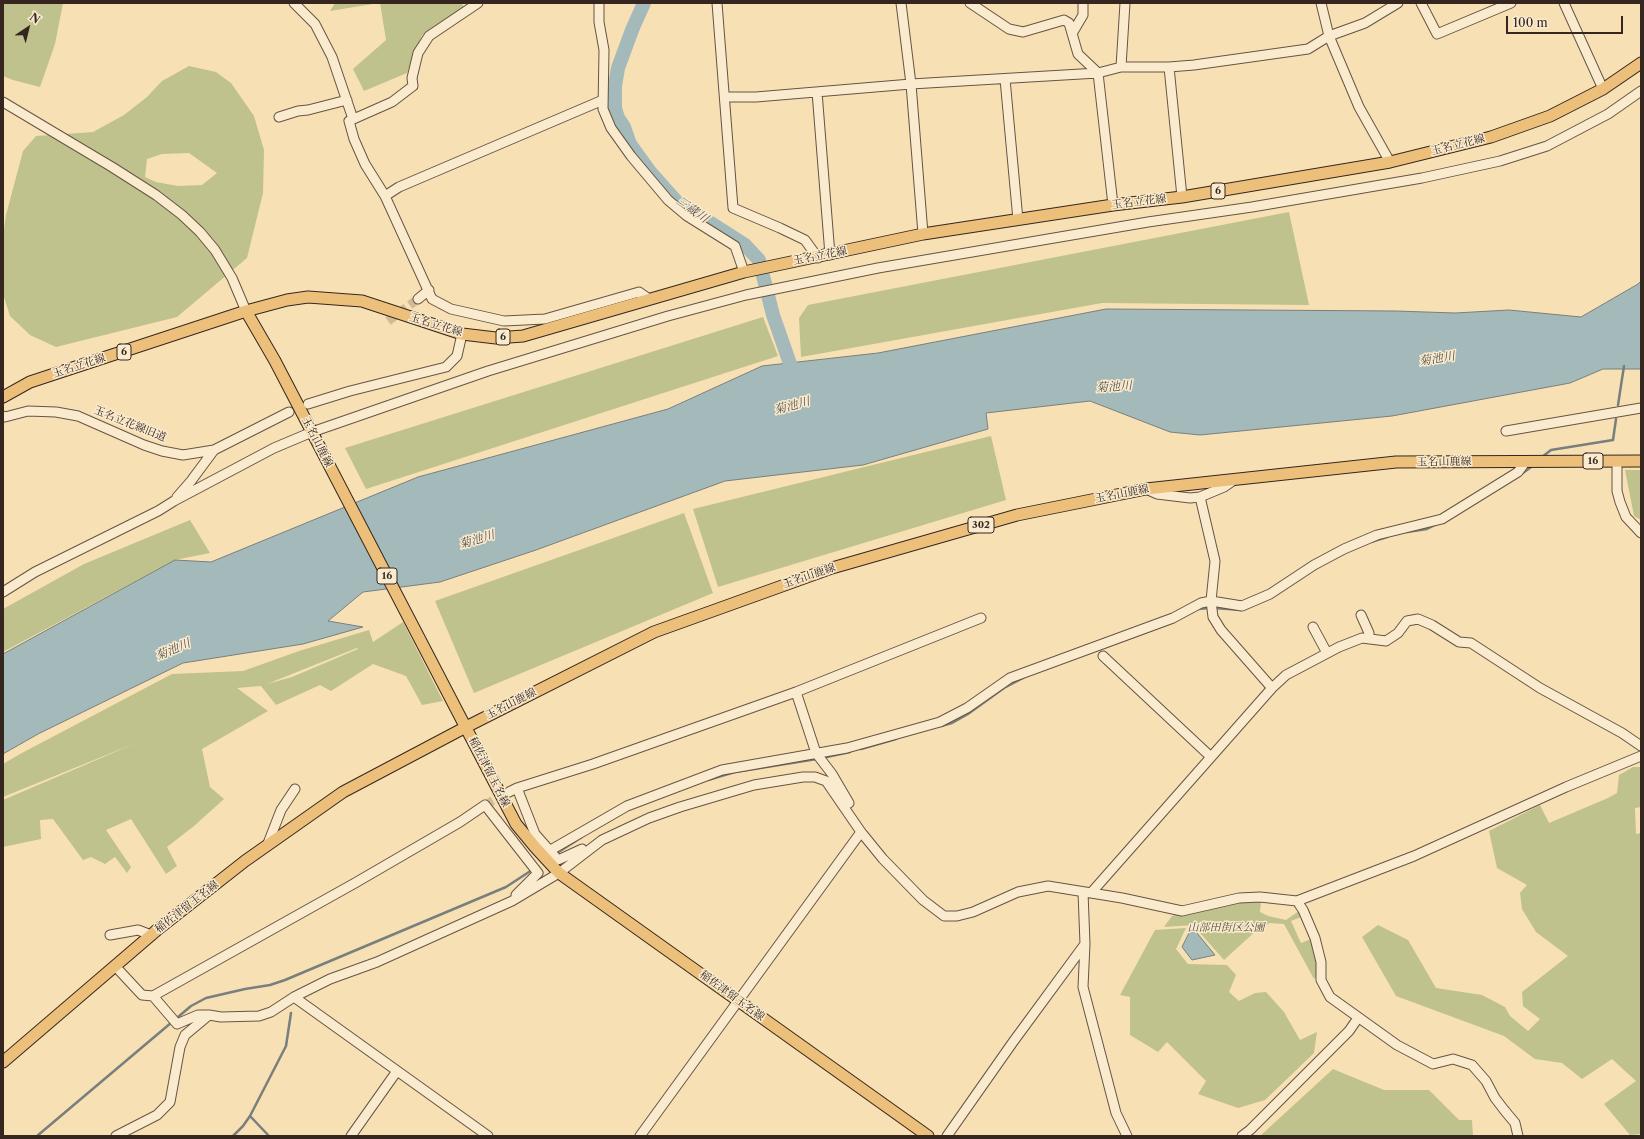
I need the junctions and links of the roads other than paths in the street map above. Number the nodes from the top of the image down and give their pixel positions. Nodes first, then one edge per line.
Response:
1 (294, 3) edge
2 (478, 3) edge
3 (599, 3) edge
4 (717, 3) edge
5 (901, 3) edge
6 (970, 3) edge
7 (1083, 3) edge
8 (1125, 3) edge
9 (1321, 3) edge
10 (1398, 3) edge
11 (1421, 3) edge
12 (1511, 3) edge
13 (1564, 3) edge
14 (1073, 32) junction
15 (1329, 36) junction
16 (1641, 63) edge
17 (1121, 67) junction
18 (1169, 67) junction
19 (1098, 73) junction
20 (1005, 79) junction
21 (911, 84) junction
22 (1603, 89) junction
23 (1641, 91) edge
24 (816, 92) junction
25 (725, 97) junction
26 (347, 100) junction
27 (603, 100) junction
28 (3, 102) edge
29 (279, 117) dead end
30 (353, 119) junction
31 (1390, 162) junction
32 (385, 196) junction
33 (1182, 197) junction
34 (1113, 205) junction
35 (1018, 220) junction
36 (923, 234) junction
37 (830, 255) junction
38 (818, 258) junction
39 (744, 272) junction
40 (429, 290) junction
41 (649, 298) junction
42 (418, 299) tunnel mouth
43 (246, 311) junction
44 (462, 334) junction
45 (3, 397) edge
46 (308, 404) dead end
47 (1641, 408) edge
48 (288, 412) dead end
49 (3, 416) edge
50 (1506, 431) dead end
51 (314, 436) junction
52 (214, 450) junction
53 (1528, 461) junction
54 (1617, 461) junction
55 (1641, 461) edge
56 (1235, 479) junction
57 (1146, 489) junction
58 (1200, 497) junction
59 (174, 501) junction
60 (1641, 533) edge
61 (3, 592) edge
62 (1211, 601) junction
63 (1361, 615) dead end
64 (981, 618) dead end
65 (1312, 627) dead end
66 (1369, 639) junction
67 (1327, 653) junction
68 (1103, 656) dead end
69 (1272, 688) junction
70 (796, 692) junction
71 (466, 727) junction
72 (1641, 746) edge
73 (816, 753) junction
74 (1641, 756) edge
75 (1211, 757) junction
76 (295, 789) dead end
77 (849, 814) junction
78 (861, 832) junction
79 (602, 840) junction
80 (267, 846) junction
81 (549, 851) junction
82 (559, 873) junction
83 (1087, 892) junction
84 (512, 901) junction
85 (1297, 902) junction
86 (110, 935) dead end
87 (151, 935) junction
88 (1085, 944) junction
89 (115, 966) junction
90 (153, 996) junction
91 (294, 997) junction
92 (737, 1000) junction
93 (209, 1015) junction
94 (1358, 1018) junction
95 (3, 1062) edge
96 (397, 1071) junction
97 (116, 1136) edge
98 (350, 1136) edge
99 (488, 1136) edge
100 (640, 1136) edge
101 (928, 1136) edge
102 (947, 1136) edge
103 (1126, 1136) edge
104 (1242, 1136) edge
105 (1518, 1136) edge

1 - 26 street
2 - 30 street
3 - 27 street
4 - 25 street
5 - 21 street
6 - 14 street
7 - 14 street
8 - 17 street
9 - 15 street
10 - 15 street
11 - 12 street
13 - 22 street
14 - 19 street
15 - 18 street
15 - 31 street
16 - 22 main road, 玉名立花線 / 6
17 - 18 street
17 - 19 street
18 - 33 street
19 - 20 street
19 - 34 street
20 - 21 street
20 - 35 street
21 - 24 street
21 - 36 street
22 - 31 main road, 玉名立花線 / 6
23 - 51 street
24 - 25 street
24 - 37 street
25 - 38 street
26 - 29 street
26 - 30 street
27 - 32 street
27 - 39 street
28 - 43 street
30 - 32 street
31 - 33 main road, 玉名立花線 / 6
32 - 40 street
33 - 34 main road, 玉名立花線 / 6
34 - 35 main road, 玉名立花線 / 6
35 - 36 main road, 玉名立花線 / 6
36 - 37 main road, 玉名立花線 / 6
37 - 38 main road, 玉名立花線 / 6
38 - 39 main road, 玉名立花線 / 6
39 - 41 main road, 玉名立花線 / 6
40 - 41 street
40 - 42 street
41 - 44 main road, 玉名立花線 / 6
43 - 44 main road, 玉名立花線 / 6
43 - 45 main road, 玉名立花線 / 6
43 - 51 main road, 玉名山鹿線 / 16
44 - 46 street
47 - 50 street
48 - 52 street, 玉名立花線旧道
49 - 52 street, 玉名立花線旧道
51 - 59 street
51 - 71 main road, 玉名山鹿線 / 16
52 - 59 street
53 - 54 main road, 玉名山鹿線 / 16
53 - 56 main road, 玉名山鹿線 / 302
53 - 62 street
54 - 55 main road, 玉名山鹿線 / 16
54 - 60 street
56 - 57 main road, 玉名山鹿線 / 302
56 - 58 street
57 - 58 street
57 - 71 main road, 玉名山鹿線 / 302
58 - 62 street
59 - 61 street
62 - 69 street
62 - 73 street
63 - 66 street
64 - 70 street
65 - 67 street
66 - 67 street
66 - 72 street
67 - 69 street
68 - 75 street
69 - 75 street
70 - 73 street
70 - 81 street
71 - 80 main road, 稲佐津留玉名線 / 302
71 - 82 main road, 稲佐津留玉名線
73 - 77 street
73 - 81 street
74 - 85 street
75 - 83 street
76 - 80 street
77 - 78 street
77 - 79 street
78 - 83 street
78 - 92 street
79 - 81 street
79 - 82 street
80 - 87 main road, 稲佐津留玉名線 / 302
82 - 84 street
82 - 92 main road, 稲佐津留玉名線
83 - 85 street
83 - 88 street
84 - 90 street
84 - 91 street
85 - 94 street
86 - 87 street
87 - 89 main road, 稲佐津留玉名線 / 302
88 - 102 street
88 - 103 street
89 - 90 street
89 - 95 main road, 稲佐津留玉名線 / 302
90 - 93 street
91 - 93 street
91 - 96 street
92 - 100 street
92 - 101 main road, 稲佐津留玉名線
93 - 97 street
94 - 104 street
94 - 105 street
96 - 98 street
96 - 99 street

